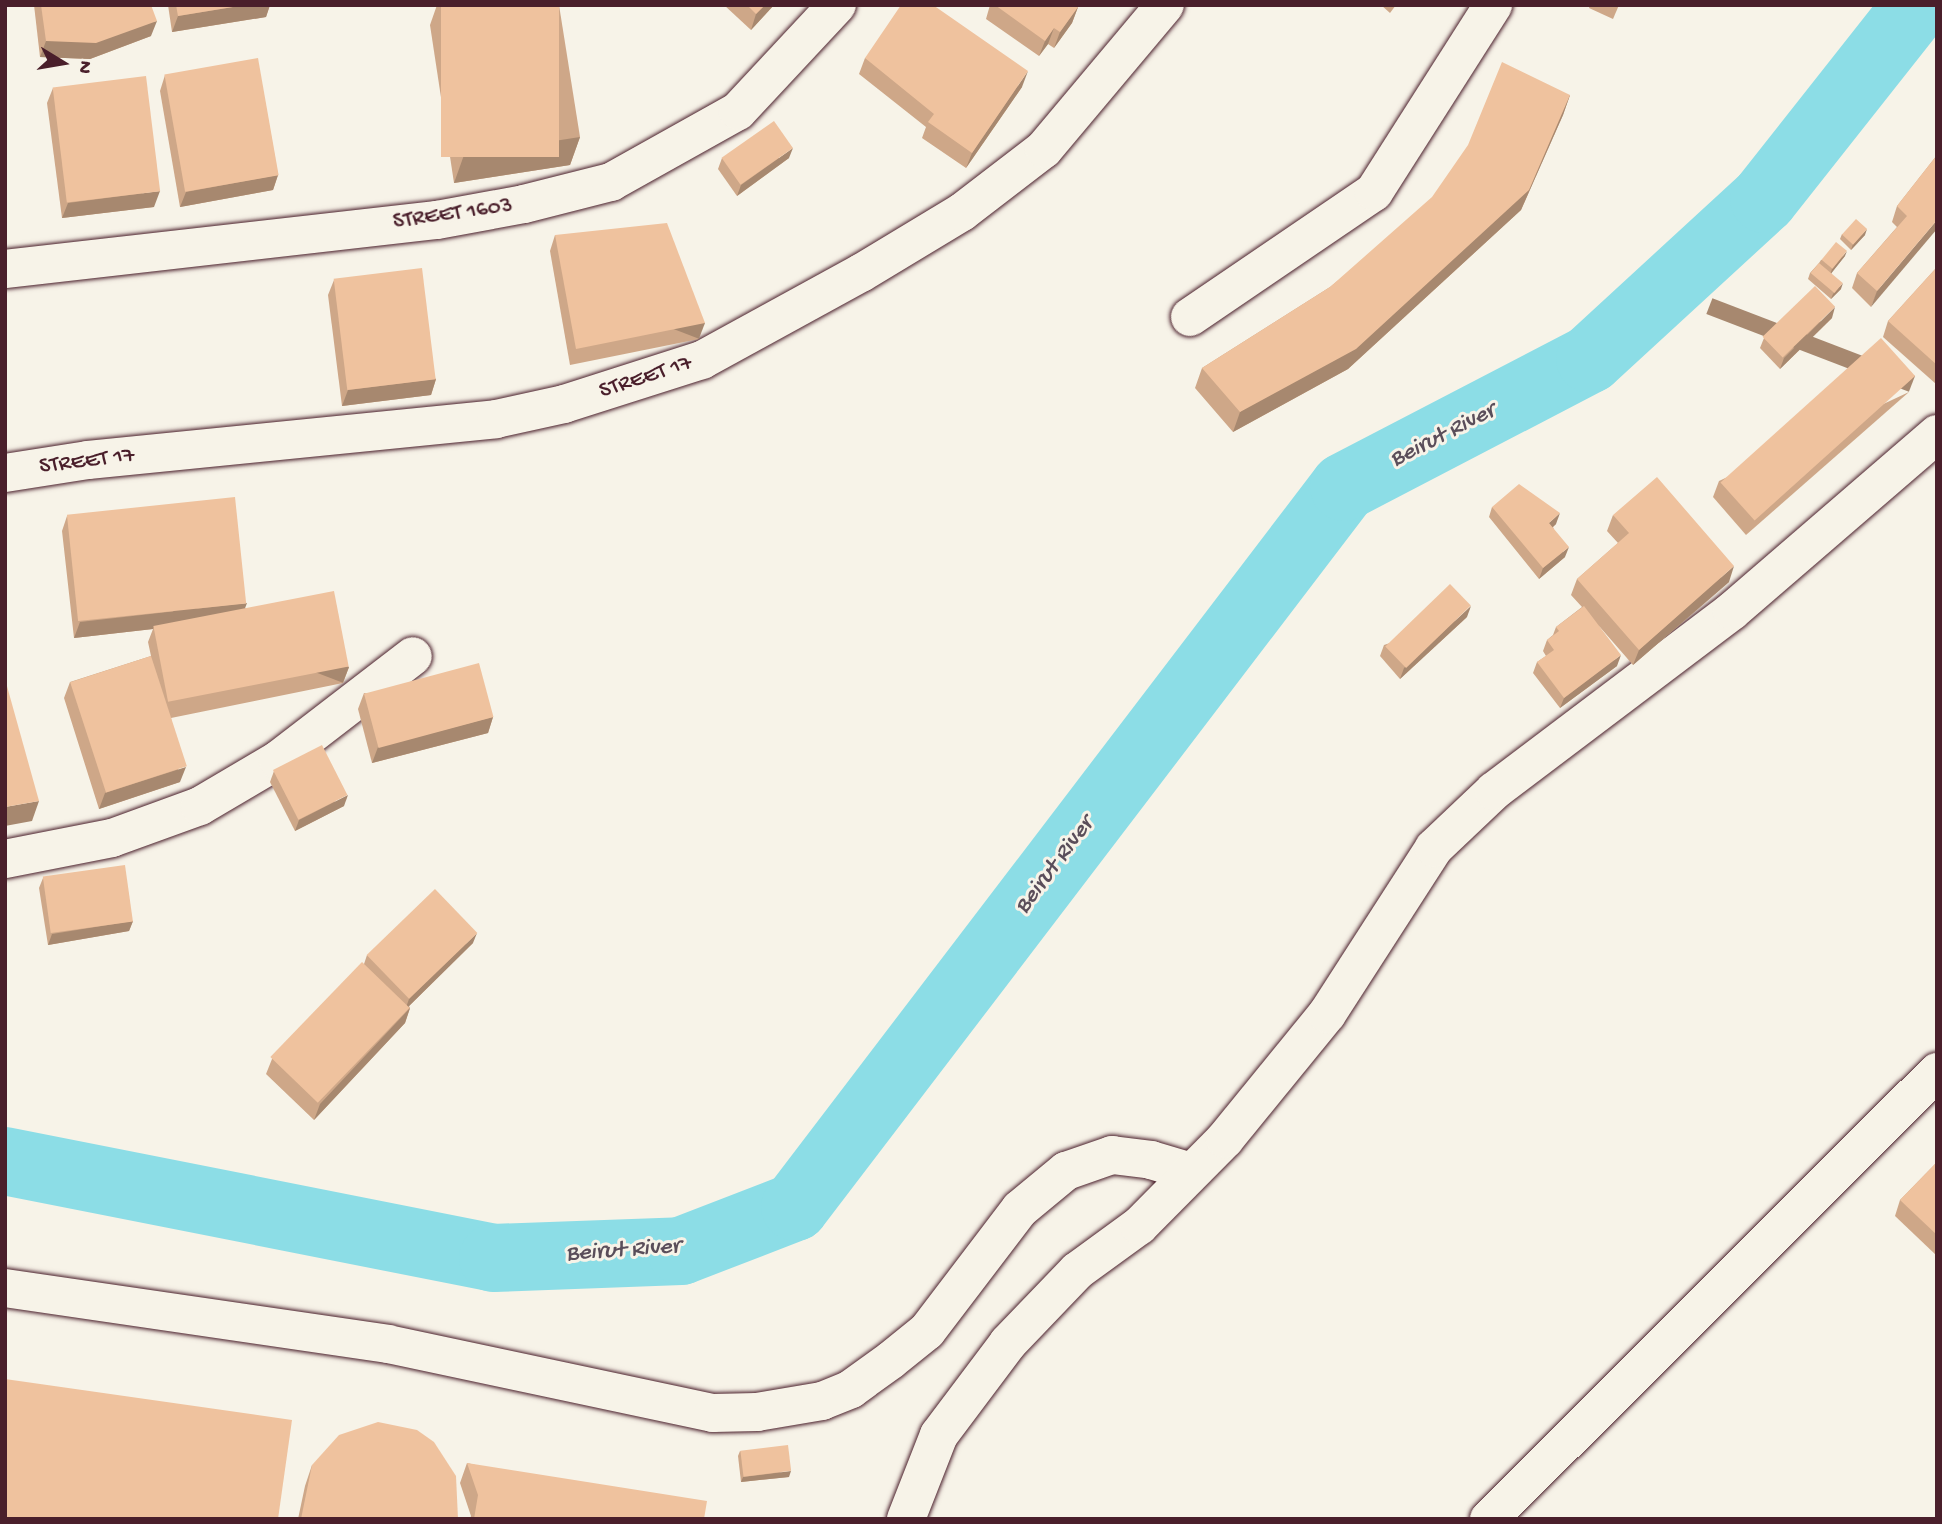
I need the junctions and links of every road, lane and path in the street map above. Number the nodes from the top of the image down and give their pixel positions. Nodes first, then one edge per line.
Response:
1 (837, 5) edge
2 (1165, 5) edge
3 (1493, 5) edge
4 (5, 268) edge
5 (1190, 317) dead end
6 (1937, 434) edge
7 (5, 473) edge
8 (413, 656) dead end
9 (5, 859) edge
10 (1937, 1072) edge
11 (1192, 1172) junction
12 (5, 1288) edge
13 (904, 1515) edge
14 (1489, 1519) edge

1 - 4 street, STREET 1603
2 - 7 street, STREET 17
3 - 5 street
6 - 11 street
8 - 9 street
10 - 14 street
11 - 12 street
11 - 13 street

